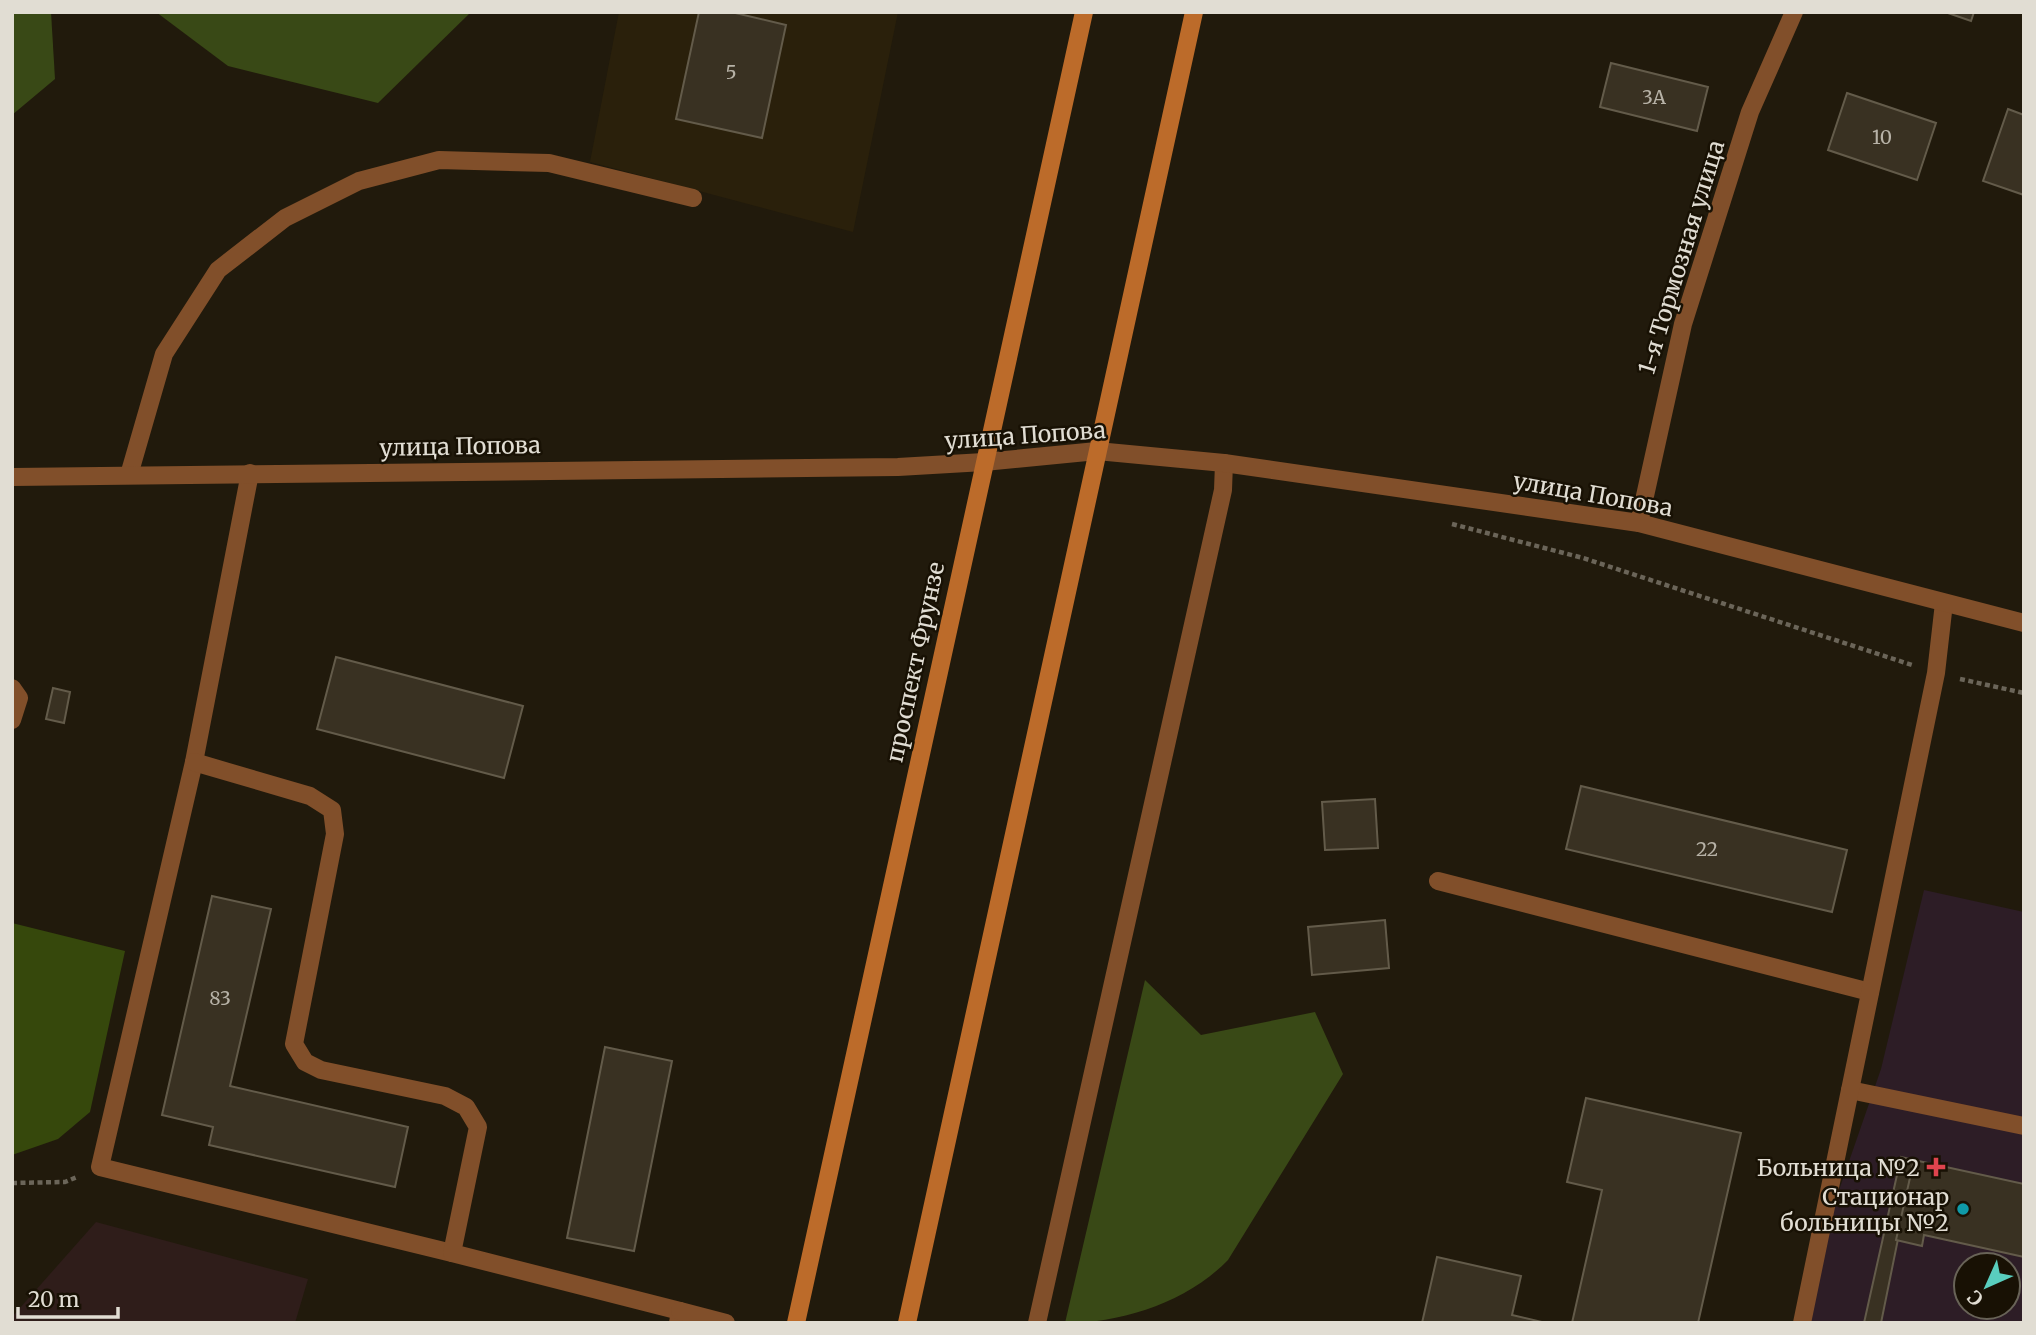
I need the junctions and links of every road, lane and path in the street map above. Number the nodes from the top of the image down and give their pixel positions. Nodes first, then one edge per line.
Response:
1 (1084, 12) edge
2 (1194, 12) edge
3 (1794, 12) edge
4 (693, 198) dead end
5 (1097, 451) junction
6 (984, 462) junction
7 (1224, 463) junction
8 (250, 473) junction
9 (129, 475) junction
10 (12, 477) edge
11 (1442, 522) dead end
12 (1639, 523) junction
13 (1944, 603) junction
14 (2024, 623) edge
15 (1936, 673) junction
16 (12, 688) edge
17 (2024, 693) edge
18 (12, 720) edge
19 (194, 762) junction
20 (1438, 881) dead end
21 (1870, 992) junction
22 (1850, 1090) junction
23 (2024, 1126) edge
24 (100, 1167) junction
25 (12, 1183) edge
26 (452, 1253) junction
27 (679, 1317) edge
28 (726, 1323) edge
29 (796, 1323) edge
30 (907, 1323) edge
31 (1037, 1323) edge
32 (1802, 1323) edge

1 - 6 main road, проспект Фрунзе
2 - 5 main road
3 - 12 street, 1-я Тормозная улица
4 - 9 street
5 - 6 street, улица Попова
5 - 7 street, улица Попова
5 - 30 main road
6 - 8 street, улица Попова
6 - 29 main road, проспект Фрунзе
7 - 12 street, улица Попова
7 - 31 street
8 - 9 street, улица Попова
8 - 19 street
9 - 10 street, улица Попова
11 - 15 path
12 - 13 street, улица Попова
13 - 14 street, улица Попова
13 - 15 street
15 - 17 path
15 - 21 street
16 - 18 street
19 - 24 street
19 - 26 street
20 - 21 street
21 - 22 street
22 - 23 street
22 - 32 street
24 - 25 path
24 - 26 street
26 - 27 street
27 - 28 street

